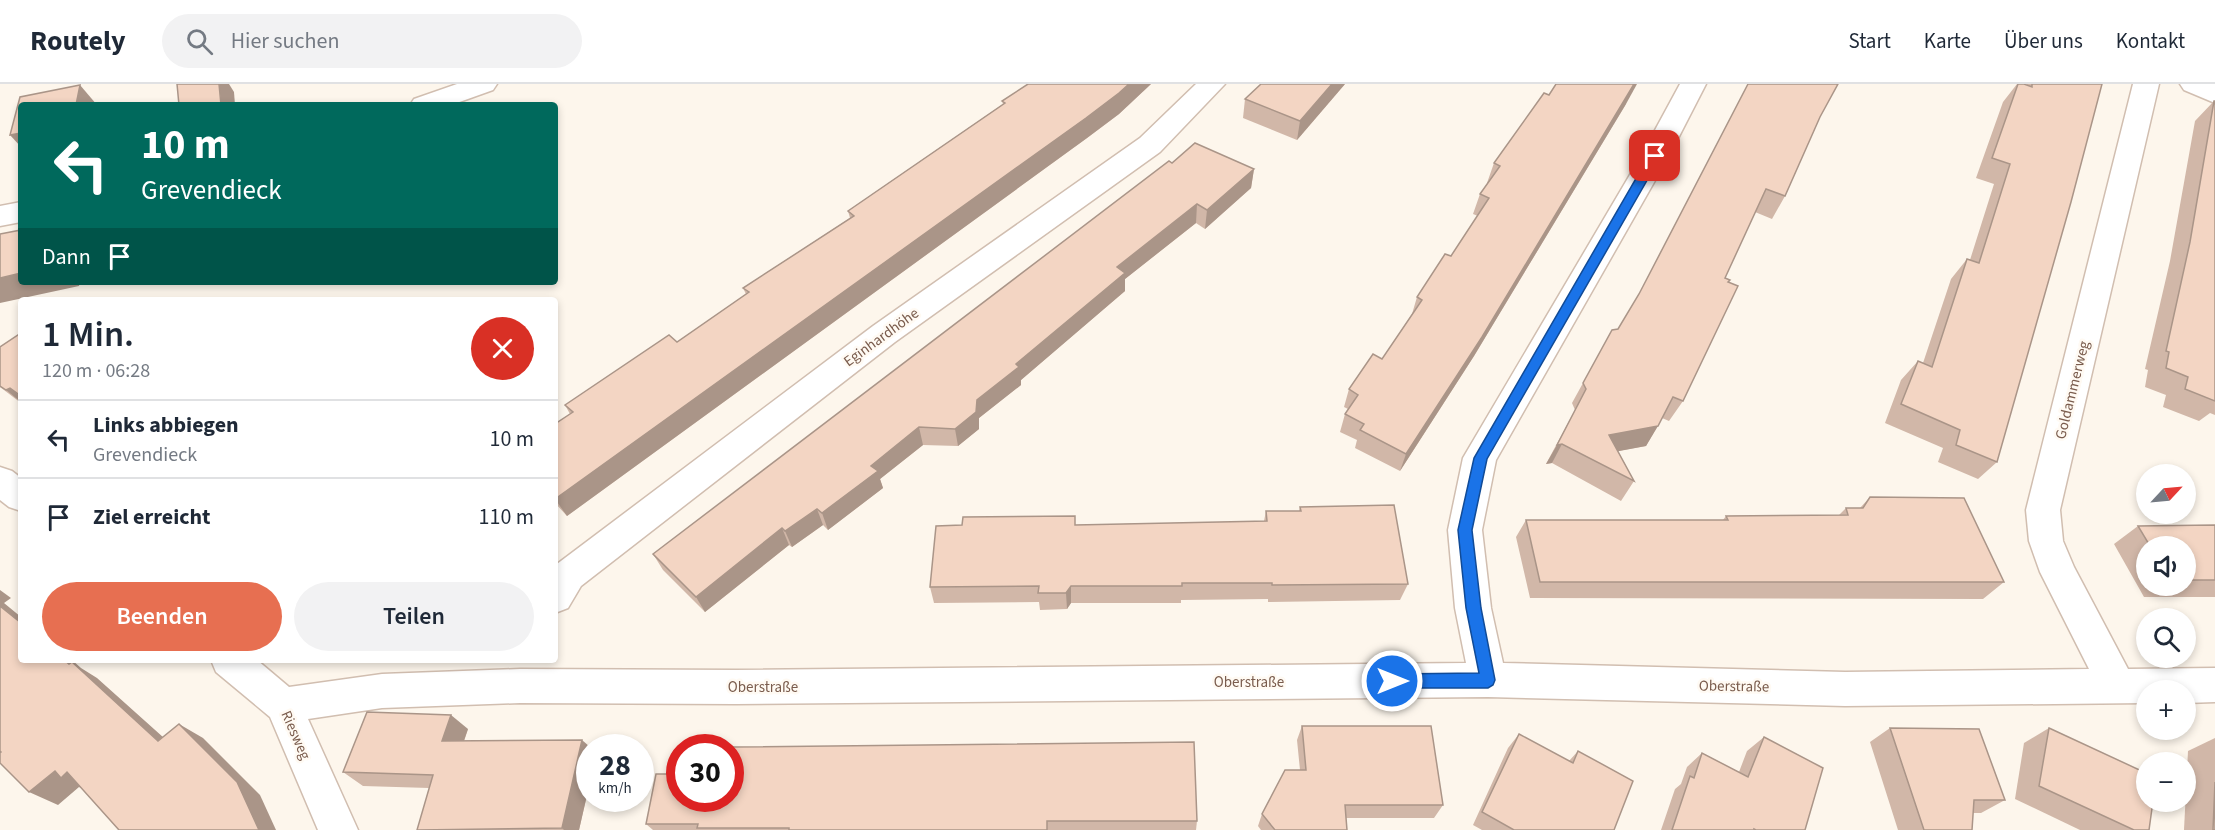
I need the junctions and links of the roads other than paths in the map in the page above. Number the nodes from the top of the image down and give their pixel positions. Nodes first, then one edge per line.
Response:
1 (484, 84) edge
2 (1212, 84) edge
3 (1693, 84) edge
4 (2146, 84) edge
5 (2193, 84) edge
6 (2215, 94) edge
7 (432, 102) edge
8 (18, 213) edge
9 (0, 216) edge
10 (0, 481) edge
11 (18, 495) edge
12 (558, 592) edge
13 (233, 663) edge
14 (524, 673) edge
15 (1488, 680) junction
16 (2215, 685) edge
17 (2117, 686) junction
18 (283, 705) junction
19 (338, 830) edge

1 - 7 street
2 - 12 street, Eginhardhöhe
3 - 15 street
4 - 17 street, Goldammerweg
5 - 6 street
8 - 9 street
10 - 11 street
13 - 18 street, Riesweg
14 - 15 street, Oberstraße
14 - 18 street, Oberstraße
15 - 17 street, Oberstraße
16 - 17 street, Oberstraße
18 - 19 street, Riesweg

